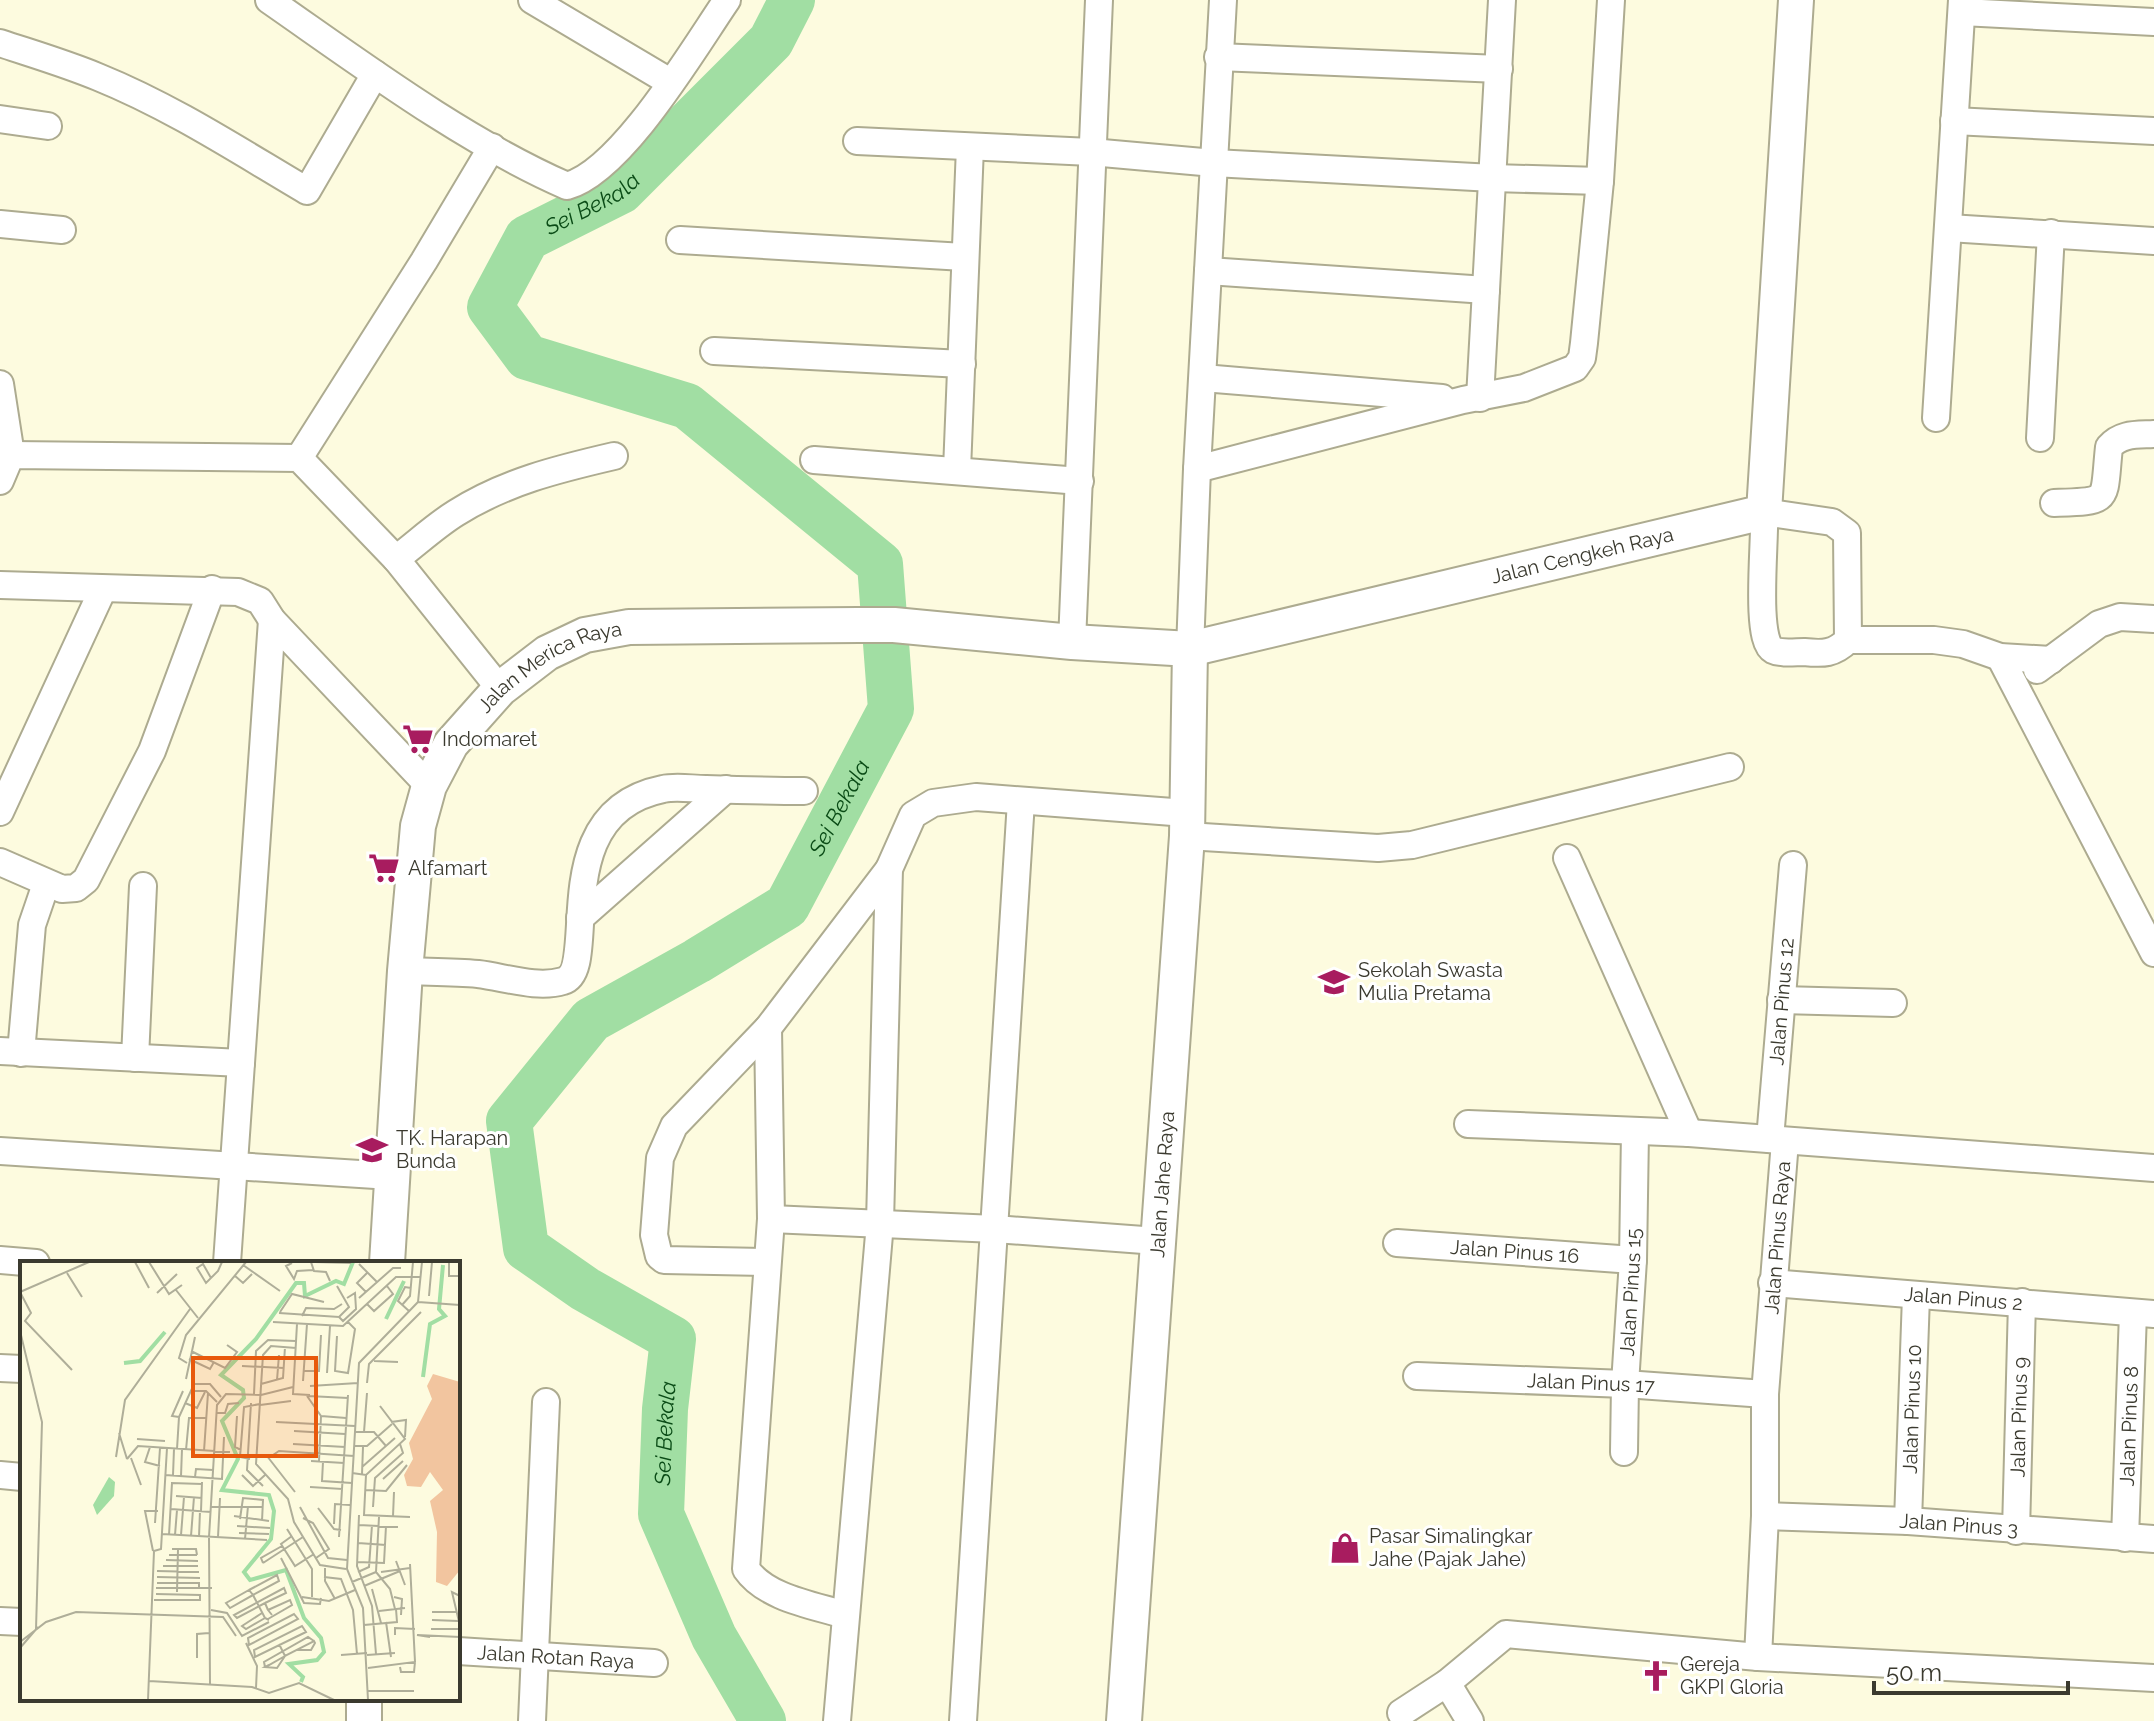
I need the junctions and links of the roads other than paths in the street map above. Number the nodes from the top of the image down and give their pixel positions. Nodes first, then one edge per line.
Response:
1 (269, 0) edge
2 (532, 0) edge
3 (727, 0) edge
4 (1099, 0) edge
5 (1223, 0) edge
6 (1502, 0) edge
7 (1611, 0) edge
8 (1796, 0) edge
9 (1962, 6) edge
10 (2154, 22) edge
11 (0, 43) edge
12 (1218, 57) junction
13 (1499, 69) junction
14 (375, 74) junction
15 (670, 82) junction
16 (0, 119) edge
17 (1954, 121) junction
18 (48, 126) dead end
19 (2154, 131) edge
20 (857, 141) dead end
21 (492, 147) junction
22 (970, 147) junction
23 (1091, 152) junction
24 (1214, 163) junction
25 (1493, 178) junction
26 (1600, 181) junction
27 (0, 224) edge
28 (1949, 228) junction
29 (62, 230) dead end
30 (2051, 233) junction
31 (680, 240) dead end
32 (2154, 241) edge
33 (964, 257) junction
34 (1208, 271) junction
35 (1486, 290) junction
36 (714, 351) dead end
37 (962, 364) junction
38 (1203, 378) junction
39 (0, 384) edge
40 (1471, 399) junction
41 (1936, 418) dead end
42 (2154, 434) edge
43 (2040, 438) dead end
44 (11, 455) junction
45 (614, 456) dead end
46 (299, 458) junction
47 (814, 460) dead end
48 (1197, 469) junction
49 (957, 470) junction
50 (0, 481) edge
51 (1080, 481) junction
52 (2054, 503) dead end
53 (1764, 512) junction
54 (396, 559) junction
55 (0, 585) edge
56 (103, 589) junction
57 (212, 589) junction
58 (2154, 619) edge
59 (272, 620) junction
60 (894, 625) joint
61 (1848, 640) junction
62 (1072, 642) junction
63 (1190, 649) junction
64 (2000, 657) junction
65 (2051, 660) junction
66 (2013, 685) junction
67 (500, 689) junction
68 (1730, 767) dead end
69 (429, 786) junction
70 (726, 789) junction
71 (804, 791) dead end
72 (1021, 801) junction
73 (0, 812) edge
74 (1187, 825) junction
75 (1567, 858) dead end
76 (0, 862) edge
77 (1793, 865) dead end
78 (889, 869) junction
79 (46, 884) junction
80 (143, 886) dead end
81 (580, 918) junction
82 (2154, 953) edge
83 (405, 971) junction
84 (1781, 1000) junction
85 (1893, 1003) dead end
86 (768, 1028) junction
87 (11, 1052) edge
88 (135, 1058) junction
89 (241, 1063) junction
90 (1468, 1124) dead end
91 (1635, 1132) junction
92 (1689, 1133) junction
93 (1777, 1140) junction
94 (0, 1151) edge
95 (233, 1168) junction
96 (2154, 1168) edge
97 (391, 1176) junction
98 (771, 1219) junction
99 (880, 1223) junction
100 (995, 1229) junction
101 (1157, 1241) junction
102 (1397, 1243) dead end
103 (0, 1260) edge
104 (1633, 1260) junction
105 (227, 1261) edge
106 (387, 1261) edge
107 (20, 1262) edge
108 (767, 1262) junction
109 (1772, 1283) junction
110 (1916, 1296) junction
111 (2022, 1302) junction
112 (2144, 1313) edge
113 (0, 1368) edge
114 (20, 1369) edge
115 (1417, 1376) dead end
116 (1625, 1384) junction
117 (1765, 1394) junction
118 (546, 1402) dead end
119 (1624, 1452) dead end
120 (0, 1475) edge
121 (20, 1477) edge
122 (1765, 1516) junction
123 (1908, 1521) junction
124 (2016, 1531) junction
125 (2125, 1538) junction
126 (2154, 1539) edge
127 (845, 1615) junction
128 (0, 1621) edge
129 (20, 1622) edge
130 (460, 1651) edge
131 (536, 1655) junction
132 (1758, 1657) junction
133 (654, 1663) dead end
134 (2154, 1678) edge
135 (1447, 1683) junction
136 (1401, 1713) dead end
137 (1124, 1720) edge
138 (532, 1721) edge
139 (837, 1721) edge
140 (963, 1721) edge
141 (1136, 1721) edge
142 (1470, 1721) edge

1 - 14 street
2 - 15 street
3 - 15 street
4 - 23 street
5 - 12 street
6 - 13 street
7 - 26 street
8 - 53 street
9 - 10 street
9 - 17 street
11 - 14 street
12 - 13 street
12 - 24 street
13 - 25 street
14 - 21 street
15 - 21 street
16 - 18 street
17 - 19 street
17 - 28 street
20 - 22 street
21 - 46 street
22 - 23 street
22 - 33 street
23 - 24 street
23 - 51 street
24 - 25 street
24 - 34 street
25 - 26 street
25 - 35 street
26 - 40 street
27 - 29 street
28 - 30 street
28 - 41 street
30 - 32 street
30 - 43 street
31 - 33 street
33 - 37 street
34 - 35 street
34 - 38 street
35 - 40 street
36 - 37 street
37 - 49 street
38 - 40 street
38 - 48 street
39 - 44 street
40 - 48 street
42 - 52 street
44 - 46 street
44 - 50 street
45 - 54 street
46 - 54 street
47 - 49 street
48 - 63 street
49 - 51 street
51 - 62 street
53 - 61 street
53 - 61 street
53 - 63 street, Jalan Cengkeh Raya
54 - 67 street
55 - 56 street
56 - 57 street
56 - 73 street
57 - 59 street
57 - 79 street
58 - 65 street
59 - 69 street
59 - 89 street
60 - 62 street, Jalan Cengkeh Raya
60 - 67 street, Jalan Merica Raya
61 - 64 street
62 - 63 street, Jalan Cengkeh Raya
63 - 74 street, Jalan Jahe Raya
64 - 65 street
64 - 66 street
65 - 66 street
66 - 82 street
67 - 69 street, Jalan Merica Raya
68 - 74 street
69 - 83 street, Jalan Merica Raya
70 - 71 street
70 - 81 street
70 - 81 street
72 - 74 street
72 - 78 street
72 - 100 street
74 - 101 street, Jalan Jahe Raya
75 - 92 street
76 - 79 street
77 - 84 street, Jalan Pinus 12
78 - 86 street
78 - 99 street
79 - 87 street
80 - 88 street
81 - 83 street
83 - 97 street, Jalan Merica Raya
84 - 85 street
84 - 93 street, Jalan Pinus 12
86 - 98 street
86 - 108 street
87 - 88 street
88 - 89 street
89 - 95 street
90 - 91 street
91 - 92 street
91 - 104 street, Jalan Pinus 15
92 - 93 street
93 - 96 street, Jalan Pinus Raya
93 - 109 street, Jalan Pinus Raya
94 - 95 street
95 - 97 street
95 - 105 street
97 - 106 street, Jalan Merica Raya
98 - 99 street
98 - 108 street
99 - 100 street
99 - 127 street
100 - 101 street
100 - 140 street
101 - 137 street, Jalan Jahe Raya
102 - 104 street, Jalan Pinus 16
103 - 107 street
104 - 116 street, Jalan Pinus 15
108 - 127 street
109 - 110 street, Jalan Pinus 2
109 - 117 street, Jalan Pinus Raya
110 - 111 street, Jalan Pinus 2
110 - 123 street, Jalan Pinus 10
111 - 112 street, Jalan Pinus 2
111 - 124 street, Jalan Pinus 9
112 - 125 street, Jalan Pinus 8
113 - 114 street
115 - 116 street, Jalan Pinus 17
116 - 117 street, Jalan Pinus 17
116 - 119 street, Jalan Pinus 15
117 - 122 street, Jalan Pinus Raya
118 - 131 street
120 - 121 street
122 - 123 street, Jalan Pinus 3
122 - 132 street, Jalan Pinus Raya
123 - 124 street, Jalan Pinus 3
124 - 125 street, Jalan Pinus 3
125 - 126 street, Jalan Pinus 3
127 - 139 street
128 - 129 street
130 - 131 street, Jalan Rotan Raya
131 - 133 street, Jalan Rotan Raya
131 - 138 street
132 - 134 street
132 - 135 street
135 - 136 street
135 - 142 street
137 - 141 street

